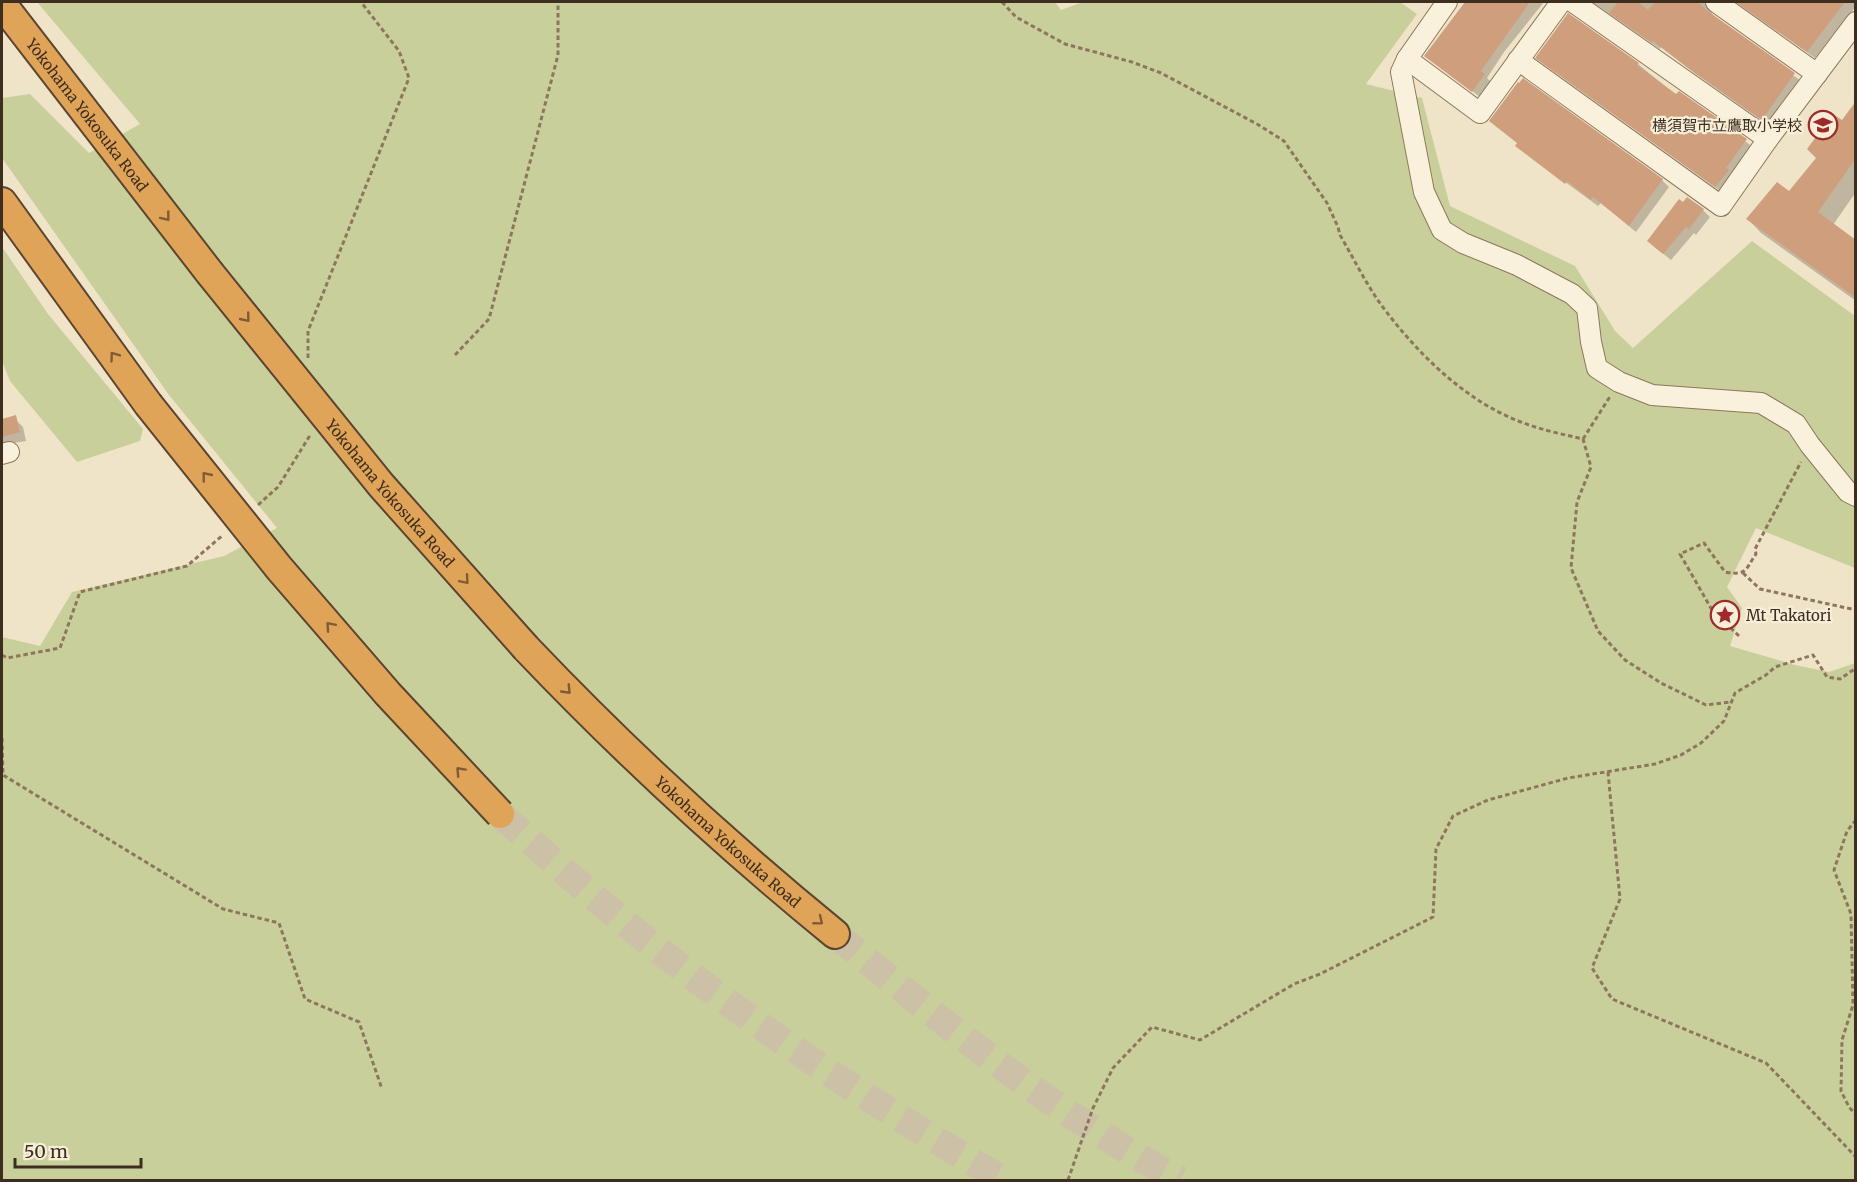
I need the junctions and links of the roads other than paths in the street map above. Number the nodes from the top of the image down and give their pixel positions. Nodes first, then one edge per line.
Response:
1 (1561, 2) edge
2 (1573, 2) edge
3 (1716, 2) edge
4 (1443, 3) edge
5 (2, 4) edge
6 (1856, 22) edge
7 (1518, 60) junction
8 (1404, 65) junction
9 (1817, 75) junction
10 (1768, 139) junction
11 (2, 202) edge
12 (1856, 496) edge
13 (500, 814) tunnel mouth
14 (835, 934) tunnel mouth

1 - 7 street
2 - 10 street
3 - 9 street
4 - 8 street
5 -> 14 highway, Yokohama Yokosuka Road, bridge
6 - 9 street
7 - 8 street
7 - 10 street
8 - 12 street
9 - 10 street
13 -> 11 highway, bridge

